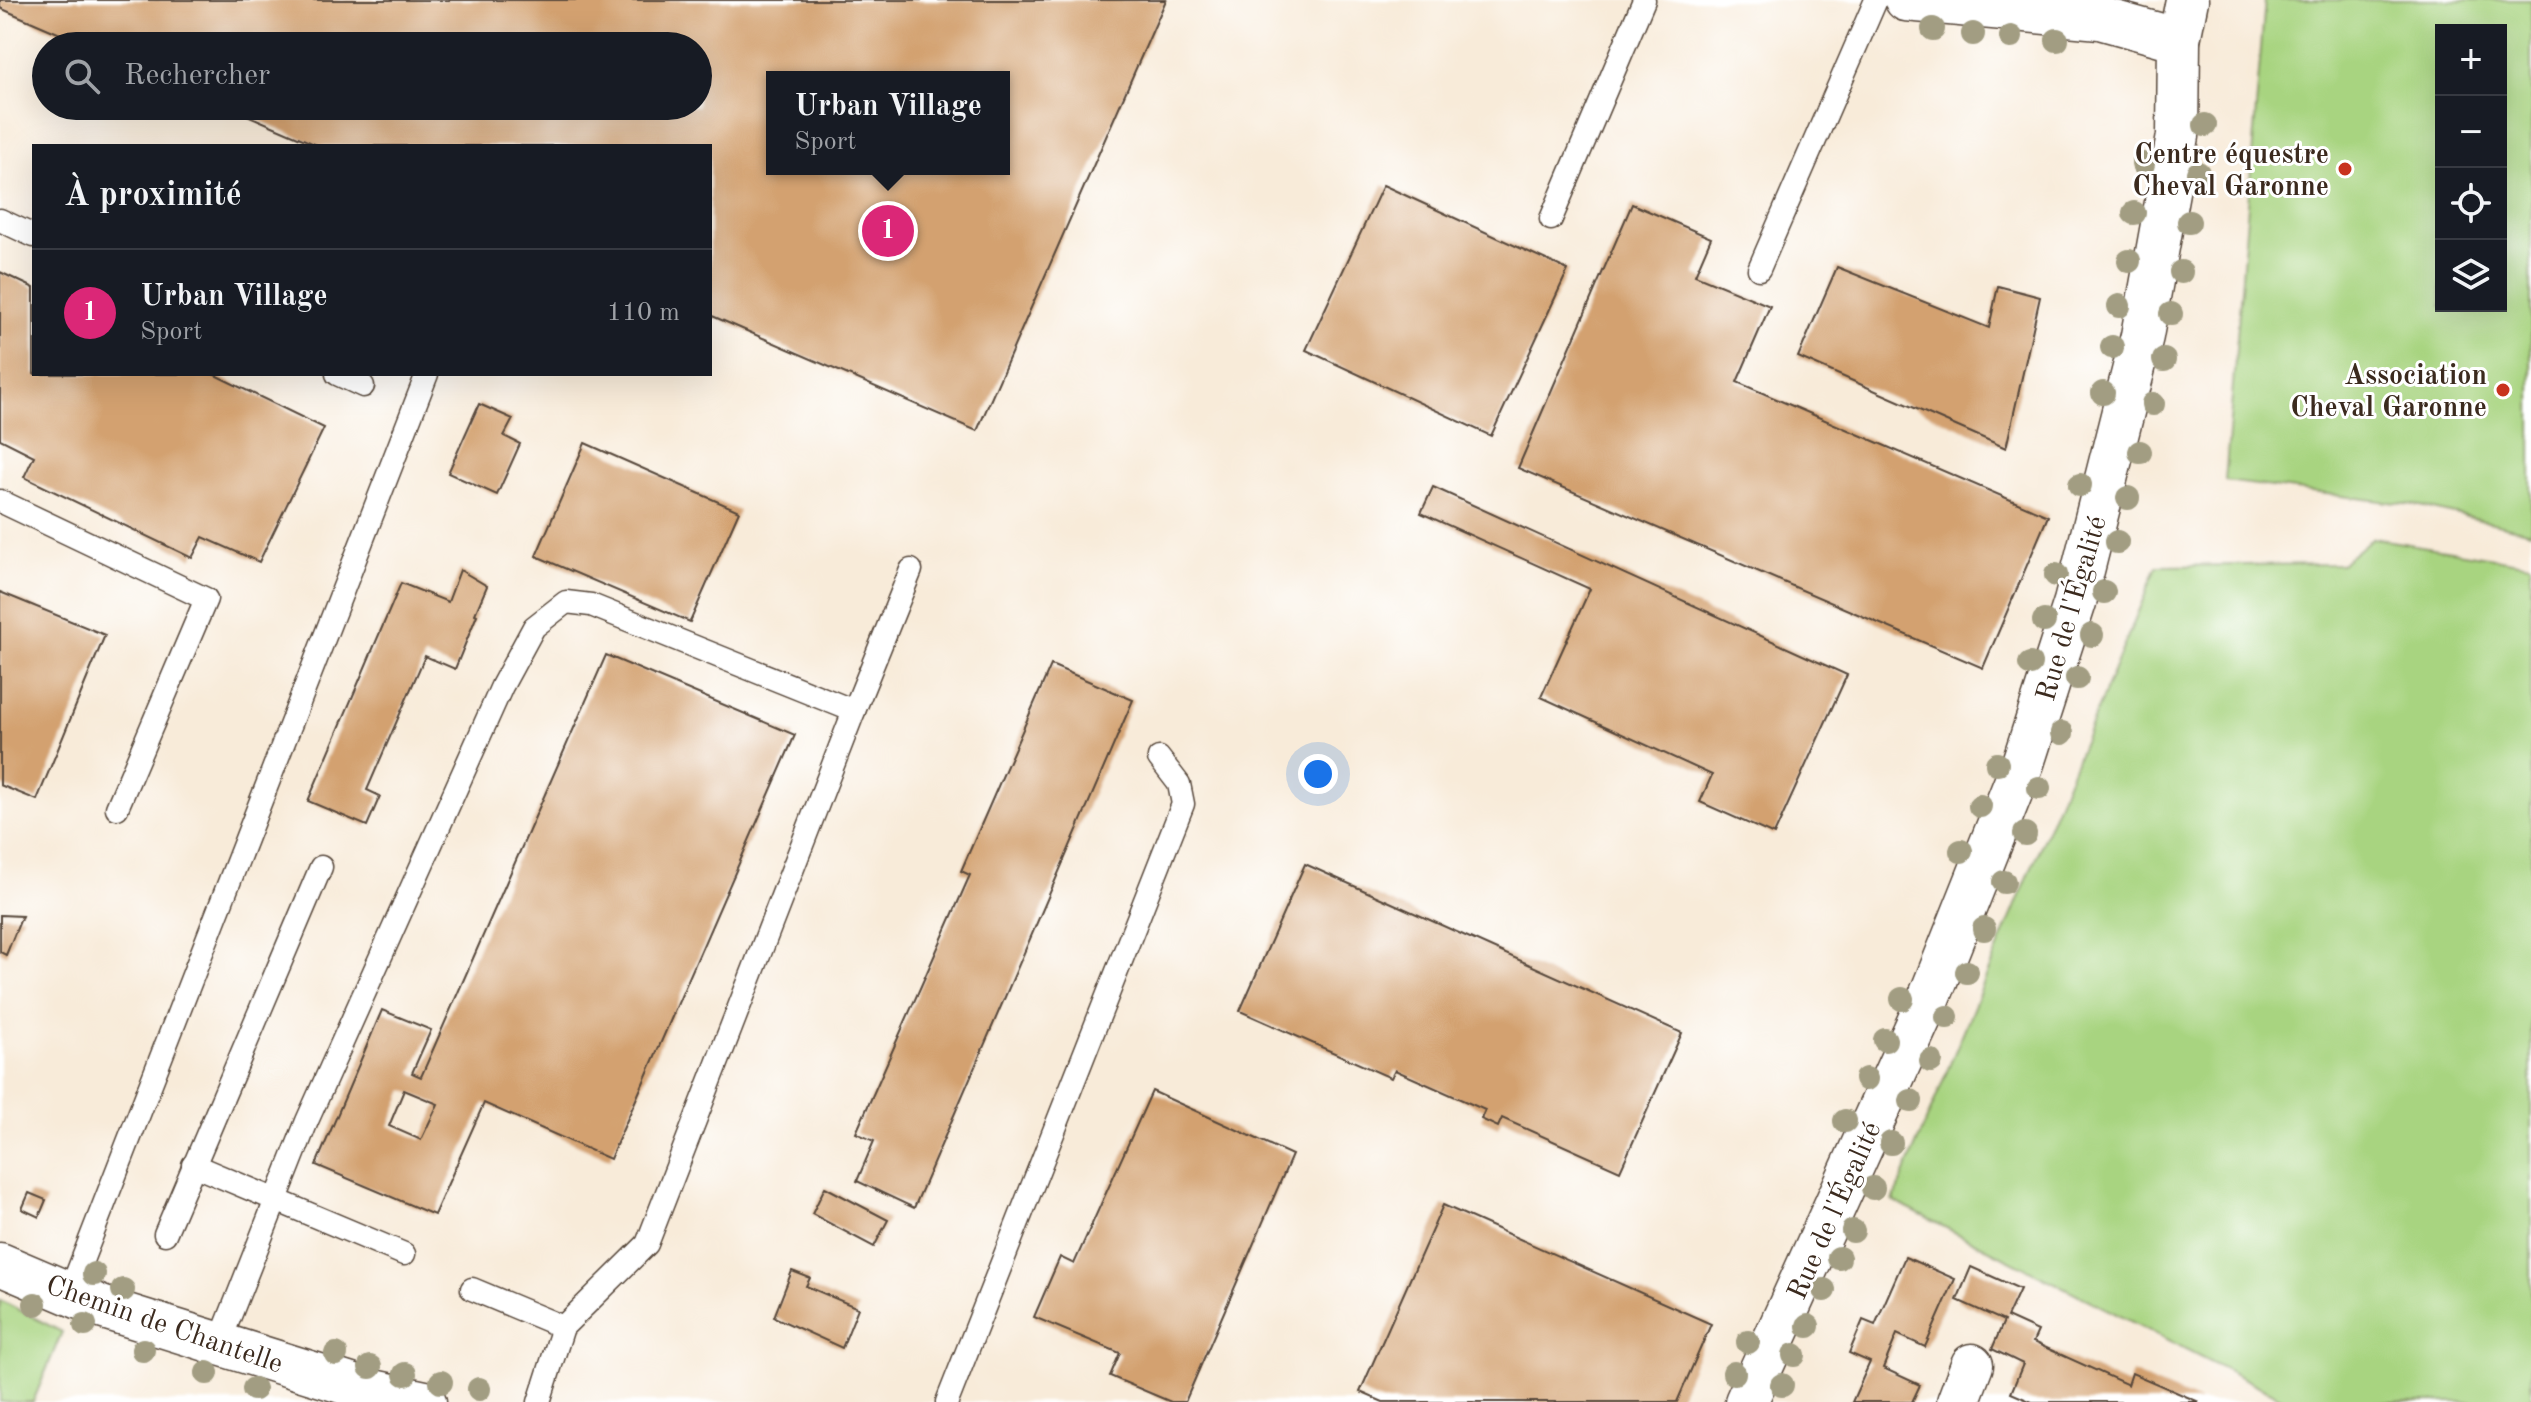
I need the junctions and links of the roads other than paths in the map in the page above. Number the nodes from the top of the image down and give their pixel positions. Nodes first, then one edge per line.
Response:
1 (1644, 0) edge
2 (1876, 0) edge
3 (1906, 0) edge
4 (2187, 0) edge
5 (2179, 40) junction
6 (1551, 219) dead end
7 (0, 220) edge
8 (32, 235) edge
9 (1759, 269) dead end
10 (341, 376) edge
11 (426, 376) edge
12 (363, 386) dead end
13 (0, 501) edge
14 (911, 570) dead end
15 (854, 711) junction
16 (1159, 758) dead end
17 (117, 808) dead end
18 (321, 867) dead end
19 (193, 1165) junction
20 (274, 1201) junction
21 (165, 1234) dead end
22 (404, 1254) dead end
23 (0, 1264) edge
24 (472, 1289) dead end
25 (69, 1294) junction
26 (563, 1327) junction
27 (219, 1344) junction
28 (425, 1402) edge
29 (539, 1402) edge
30 (947, 1402) edge
31 (1746, 1402) edge

1 - 6 lane
2 - 9 lane
3 - 5 street
4 - 5 street, Rue de l'Égalité
5 - 31 street, Rue de l'Égalité
7 - 8 lane
10 - 12 lane
11 - 25 lane
13 - 17 lane
14 - 15 lane
15 - 20 lane
15 - 26 lane
16 - 30 lane
18 - 19 lane
19 - 20 lane
19 - 21 lane
20 - 22 lane
20 - 27 lane
23 - 25 street, Chemin de Chantelle
24 - 26 lane
25 - 27 street, Chemin de Chantelle
26 - 29 lane
27 - 28 street, Chemin de Chantelle

